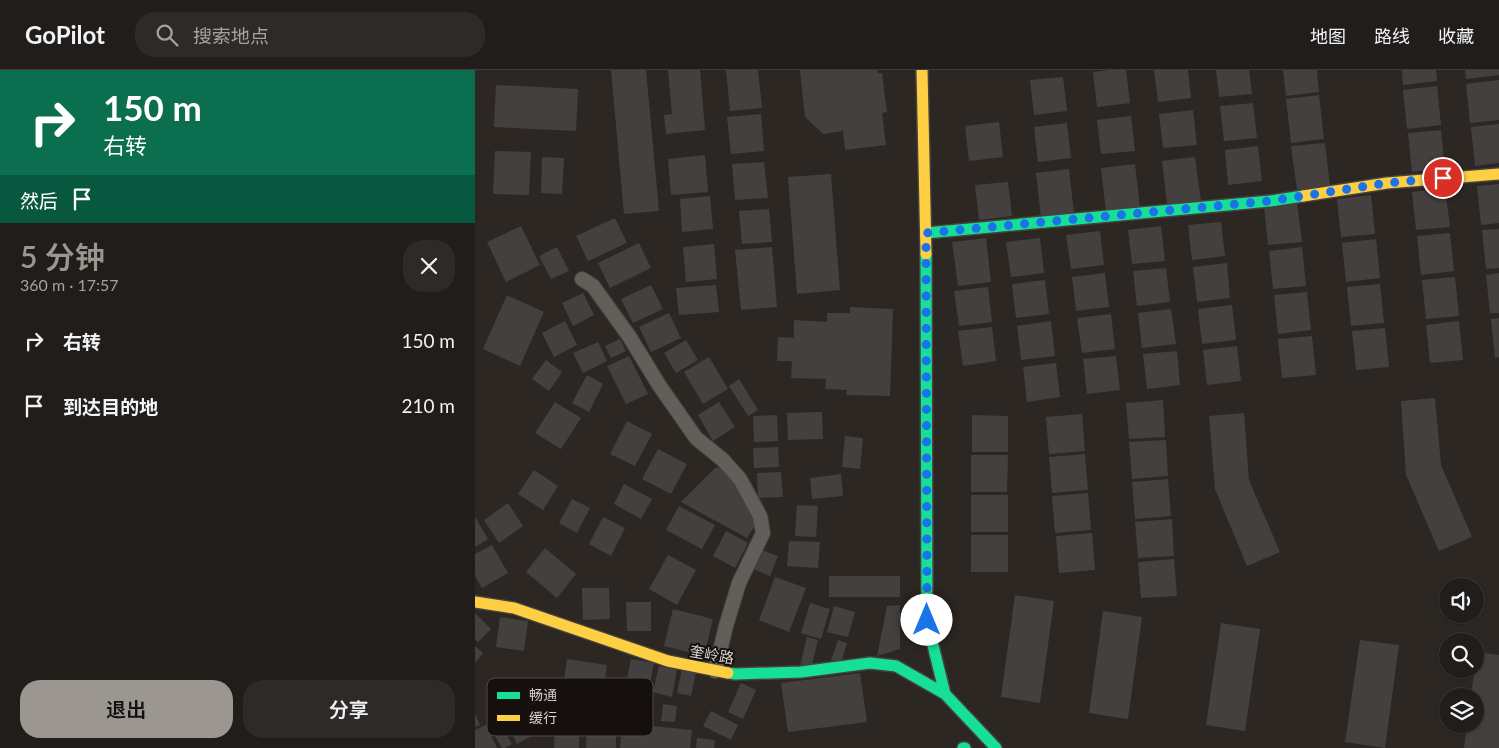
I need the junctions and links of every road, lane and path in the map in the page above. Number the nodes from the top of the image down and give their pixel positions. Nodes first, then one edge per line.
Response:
1 (922, 70) edge
2 (1499, 174) edge
3 (926, 233) junction
4 (582, 279) dead end
5 (475, 602) edge
6 (715, 670) junction
7 (945, 694) junction
8 (996, 748) edge

1 - 3 street
2 - 3 street
3 - 7 street
4 - 6 street
5 - 6 street, 奎岭路
6 - 7 street, 奎岭路
7 - 8 street

